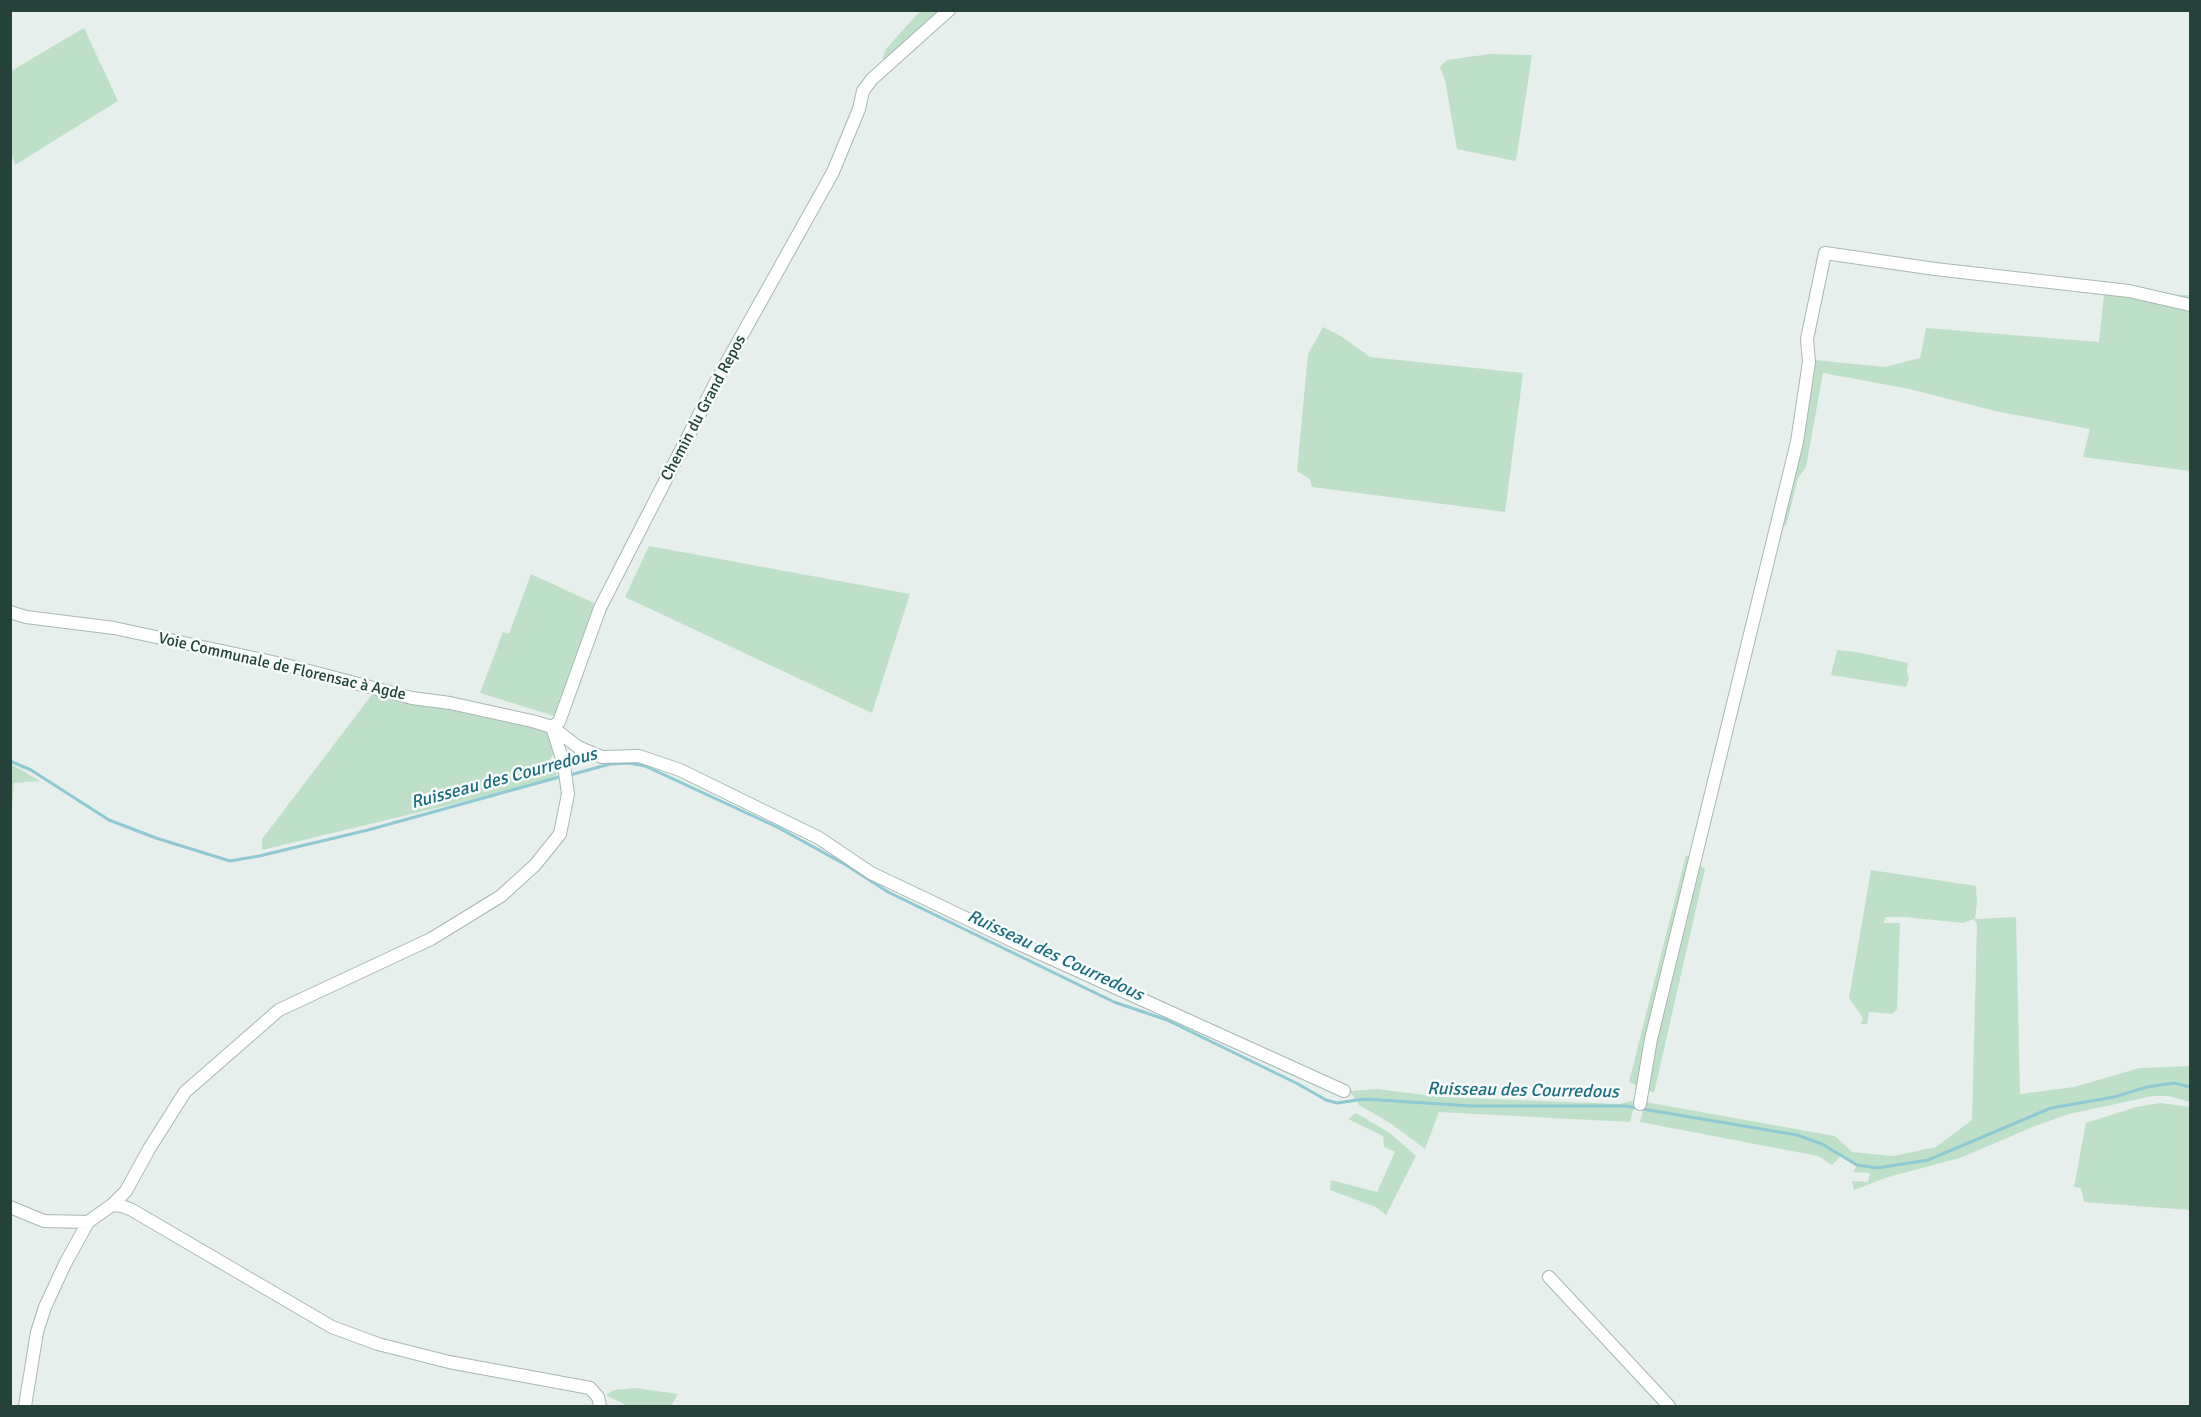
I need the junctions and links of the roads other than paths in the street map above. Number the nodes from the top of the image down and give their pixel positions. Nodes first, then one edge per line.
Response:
1 (949, 10) edge
2 (2190, 305) edge
3 (10, 612) edge
4 (552, 727) junction
5 (1344, 1092) dead end
6 (1640, 1104) dead end
7 (131, 1183) junction
8 (112, 1205) junction
9 (10, 1208) edge
10 (135, 1212) junction
11 (88, 1222) junction
12 (1549, 1277) dead end
13 (25, 1407) edge
14 (600, 1407) edge
15 (1669, 1407) edge

1 - 4 street, Chemin du Grand Repos
2 - 6 street
3 - 4 street, Voie Communale de Florensac à Agde
4 - 5 street
4 - 7 street
7 - 8 street
7 - 10 street
8 - 10 street
8 - 11 street
9 - 11 street
10 - 14 street
11 - 13 street
12 - 15 street

